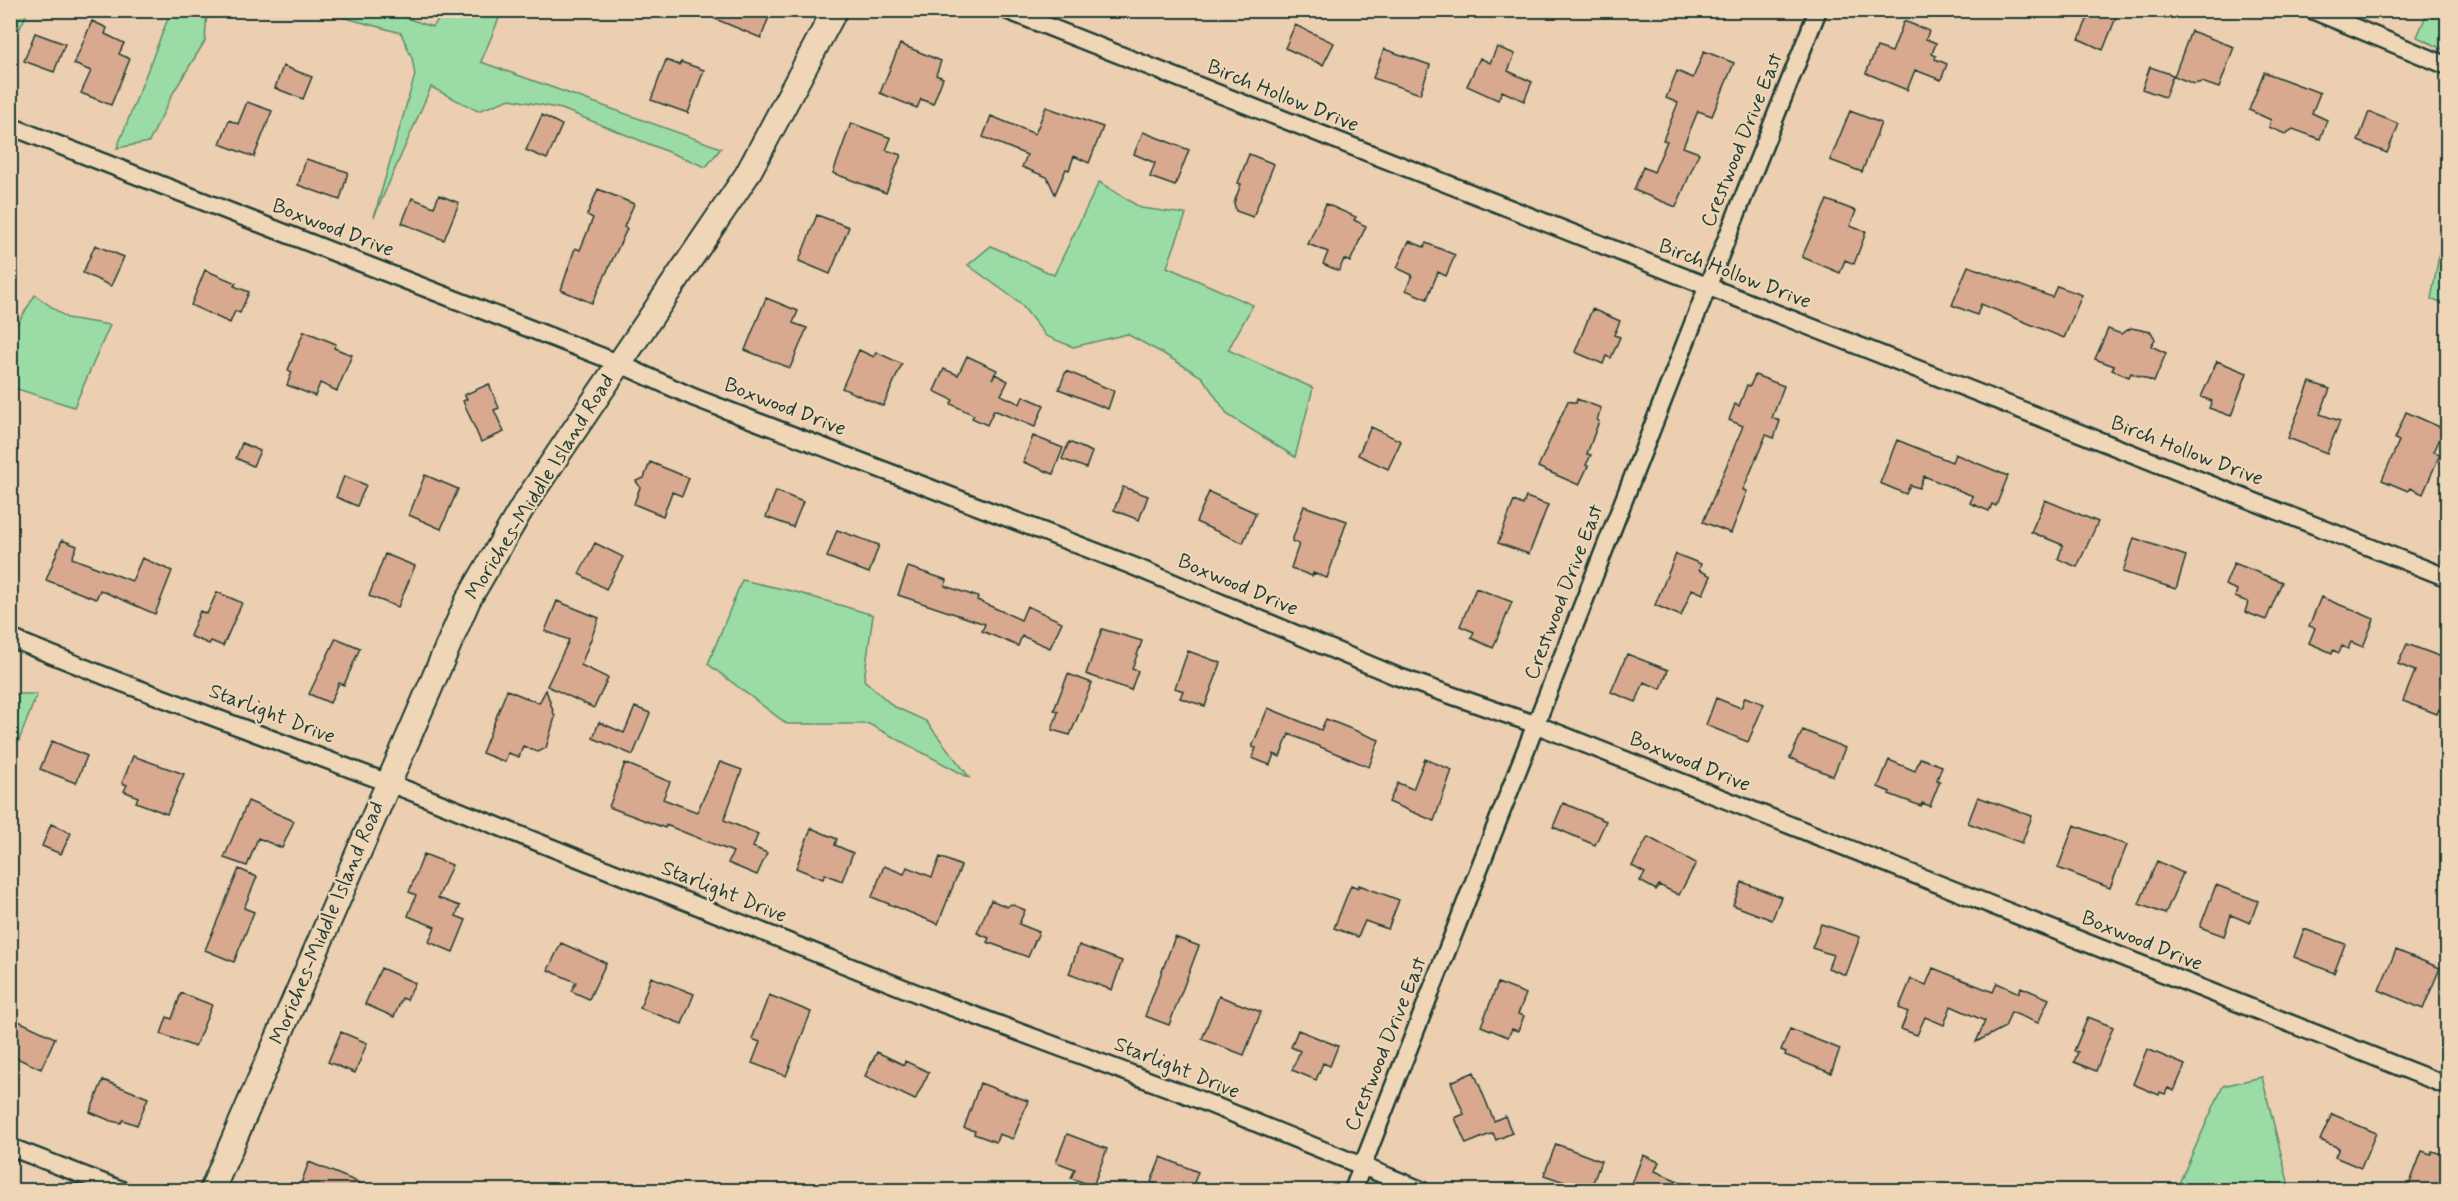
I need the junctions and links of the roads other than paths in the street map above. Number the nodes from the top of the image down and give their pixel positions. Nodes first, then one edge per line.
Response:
1 (835, 10) edge
2 (1006, 10) edge
3 (1818, 10) edge
4 (2312, 10) edge
5 (2448, 66) edge
6 (10, 126) edge
7 (1707, 288) junction
8 (618, 363) junction
9 (2448, 578) edge
10 (10, 638) edge
11 (1537, 725) junction
12 (388, 783) junction
13 (2448, 1086) edge
14 (10, 1147) edge
15 (1362, 1168) junction
16 (122, 1191) edge
17 (213, 1191) edge
18 (1353, 1191) edge
19 (1420, 1191) edge

1 - 8 main road, Moriches-Middle Island Road
2 - 7 street, Birch Hollow Drive
3 - 7 street, Crestwood Drive East
4 - 5 street
6 - 8 street, Boxwood Drive
7 - 9 street, Birch Hollow Drive
7 - 11 street, Crestwood Drive East
8 - 11 street, Boxwood Drive
8 - 12 main road, Moriches-Middle Island Road
10 - 12 street, Starlight Drive
11 - 13 street, Boxwood Drive
11 - 15 street, Crestwood Drive East
12 - 15 street, Starlight Drive
12 - 17 main road, Moriches-Middle Island Road
14 - 16 street
15 - 18 street, Crestwood Drive East
15 - 19 street, Starlight Drive

